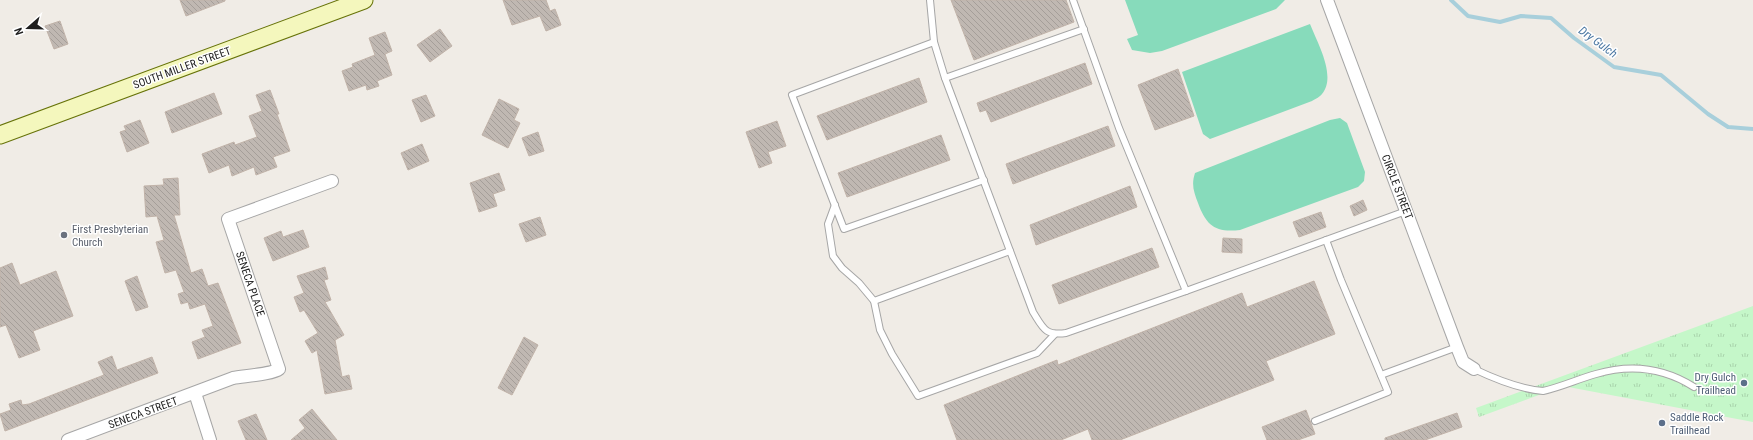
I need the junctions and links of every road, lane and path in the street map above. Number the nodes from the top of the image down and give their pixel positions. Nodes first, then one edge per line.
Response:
1 (364, 0) edge
2 (930, 0) edge
3 (1074, 0) edge
4 (1327, 0) edge
5 (1084, 29) junction
6 (934, 42) junction
7 (945, 78) junction
8 (0, 135) edge
9 (984, 180) junction
10 (332, 181) dead end
11 (835, 205) junction
12 (1406, 211) junction
13 (1326, 240) junction
14 (1010, 251) junction
15 (1186, 291) junction
16 (874, 301) junction
17 (1055, 334) junction
18 (1457, 347) junction
19 (1474, 369) joint
20 (1381, 375) junction
21 (1694, 387) dead end
22 (195, 393) junction
23 (1315, 421) dead end
24 (68, 440) edge
25 (210, 440) edge

1 - 8 street, SOUTH MILLER STREET
2 - 6 lane
3 - 5 lane
4 - 12 street, CIRCLE STREET
5 - 7 lane
5 - 15 lane
6 - 7 lane
6 - 11 lane
7 - 9 lane
9 - 11 lane
9 - 14 lane
10 - 22 street, SENECA PLACE
11 - 16 lane
12 - 13 lane
12 - 18 street, CIRCLE STREET
13 - 15 lane
13 - 20 lane
14 - 16 lane
14 - 17 lane
15 - 17 lane
16 - 17 lane
18 - 19 street, CIRCLE STREET
18 - 20 lane
19 - 21 lane
20 - 23 lane
22 - 24 street, SENECA STREET
22 - 25 street

